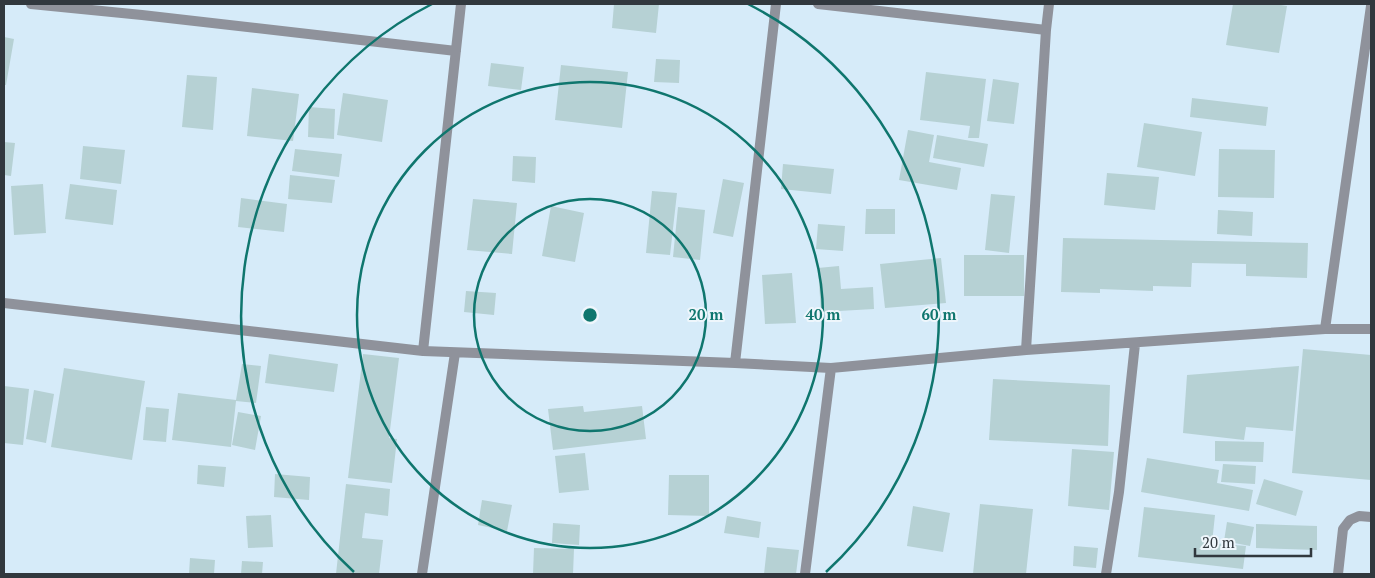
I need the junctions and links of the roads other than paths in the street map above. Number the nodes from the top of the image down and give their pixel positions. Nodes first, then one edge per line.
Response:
1 (31, 4) edge
2 (461, 4) edge
3 (776, 4) edge
4 (818, 4) edge
5 (1049, 4) edge
6 (1371, 6) edge
7 (1046, 30) junction
8 (456, 51) junction
9 (4, 303) edge
10 (1371, 329) edge
11 (1325, 330) junction
12 (1134, 344) junction
13 (1026, 350) junction
14 (424, 351) junction
15 (455, 353) junction
16 (735, 363) junction
17 (831, 368) junction
18 (1371, 517) edge
19 (422, 574) edge
20 (805, 574) edge
21 (1106, 574) edge
22 (1338, 574) edge

1 - 8 street
2 - 8 street
3 - 16 street
4 - 7 street
5 - 7 street
6 - 11 street
7 - 13 street
8 - 14 street
9 - 14 street
10 - 11 street
11 - 12 street
12 - 13 street
12 - 21 street
13 - 17 street
14 - 15 street
15 - 16 street
15 - 19 street
16 - 17 street
17 - 20 street
18 - 22 street

